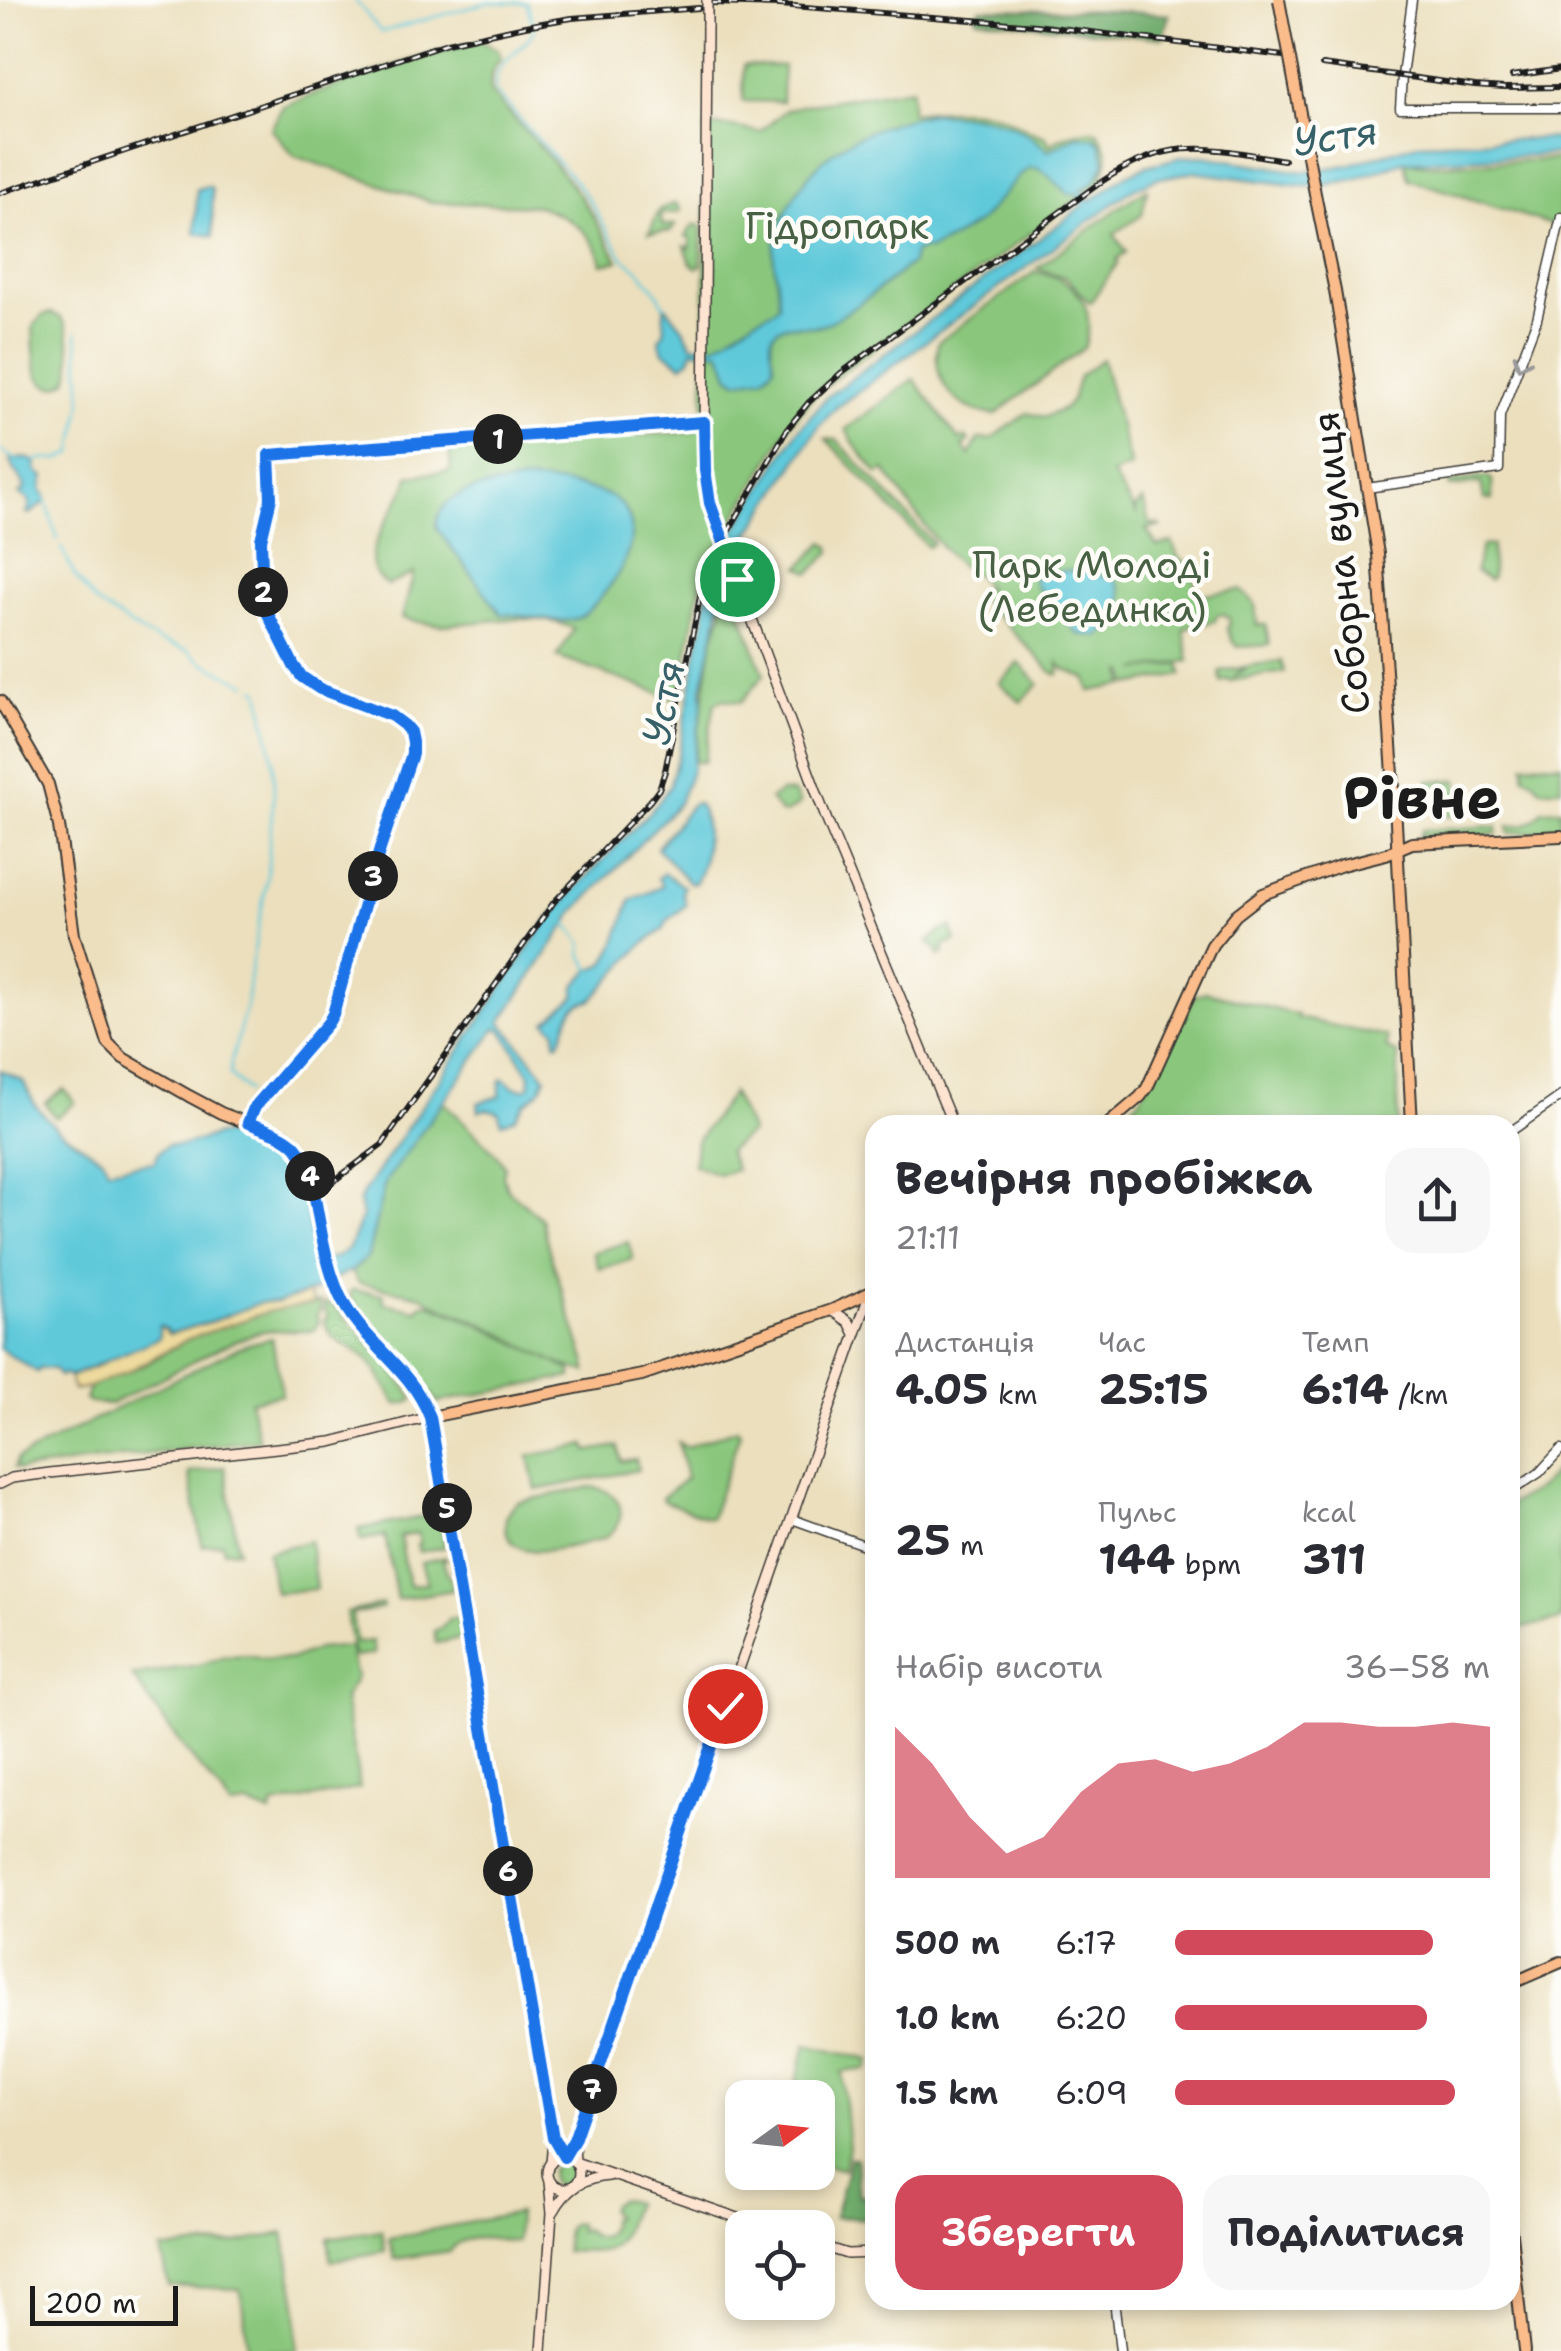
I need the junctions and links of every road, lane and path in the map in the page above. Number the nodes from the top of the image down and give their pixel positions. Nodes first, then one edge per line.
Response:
1 (707, 0) edge
2 (1279, 0) edge
3 (1412, 0) edge
4 (1561, 108) edge
5 (1561, 217) edge
6 (704, 422) junction
7 (1367, 488) junction
8 (0, 702) edge
9 (1561, 836) edge
10 (1397, 848) junction
11 (1561, 1096) edge
12 (949, 1115) edge
13 (1119, 1115) edge
14 (1411, 1115) edge
15 (248, 1123) junction
16 (1520, 1125) edge
17 (865, 1295) edge
18 (856, 1300) junction
19 (865, 1306) edge
20 (832, 1310) junction
21 (862, 1312) junction
22 (854, 1332) junction
23 (430, 1417) junction
24 (1561, 1449) edge
25 (0, 1484) edge
26 (1520, 1485) edge
27 (792, 1519) junction
28 (865, 1545) edge
29 (1561, 1962) edge
30 (1520, 1980) edge
31 (553, 2138) junction
32 (574, 2140) junction
33 (564, 2157) junction
34 (574, 2162) junction
35 (550, 2163) junction
36 (614, 2176) junction
37 (549, 2182) junction
38 (572, 2187) junction
39 (552, 2213) junction
40 (725, 2214) edge
41 (835, 2250) edge
42 (865, 2253) edge
43 (1115, 2310) edge
44 (1519, 2310) edge
45 (542, 2351) edge
46 (1120, 2351) edge
47 (1524, 2351) edge

1 - 6 main road, bridge
2 - 7 main road, Соборна вулиця, bridge
3 - 4 street
5 -> 7 street
6 - 12 main road, bridge
6 - 15 street
7 - 10 main road, Соборна вулиця
8 - 15 main road
9 - 10 main road
10 - 13 main road
10 - 14 main road, Соборна вулиця
11 - 16 street
15 - 23 main road
17 - 18 main road
18 - 20 main road
18 - 21 main road
18 - 22 main road
19 - 21 main road
20 - 22 main road
20 - 23 main road
21 - 22 main road
22 - 27 main road
23 - 25 main road
23 - 31 main road
24 - 26 street
27 - 28 street
27 - 32 main road
29 - 30 main road
31 - 33 main road
31 - 35 main road
32 - 33 main road
32 - 34 main road
33 - 34 main road
33 - 35 main road
34 - 36 main road
34 - 38 main road
35 - 37 main road
36 - 38 main road
36 - 40 main road
37 - 38 main road
37 - 39 main road
38 - 39 main road
39 - 45 main road
41 - 42 main road
43 - 46 street
44 - 47 main road

